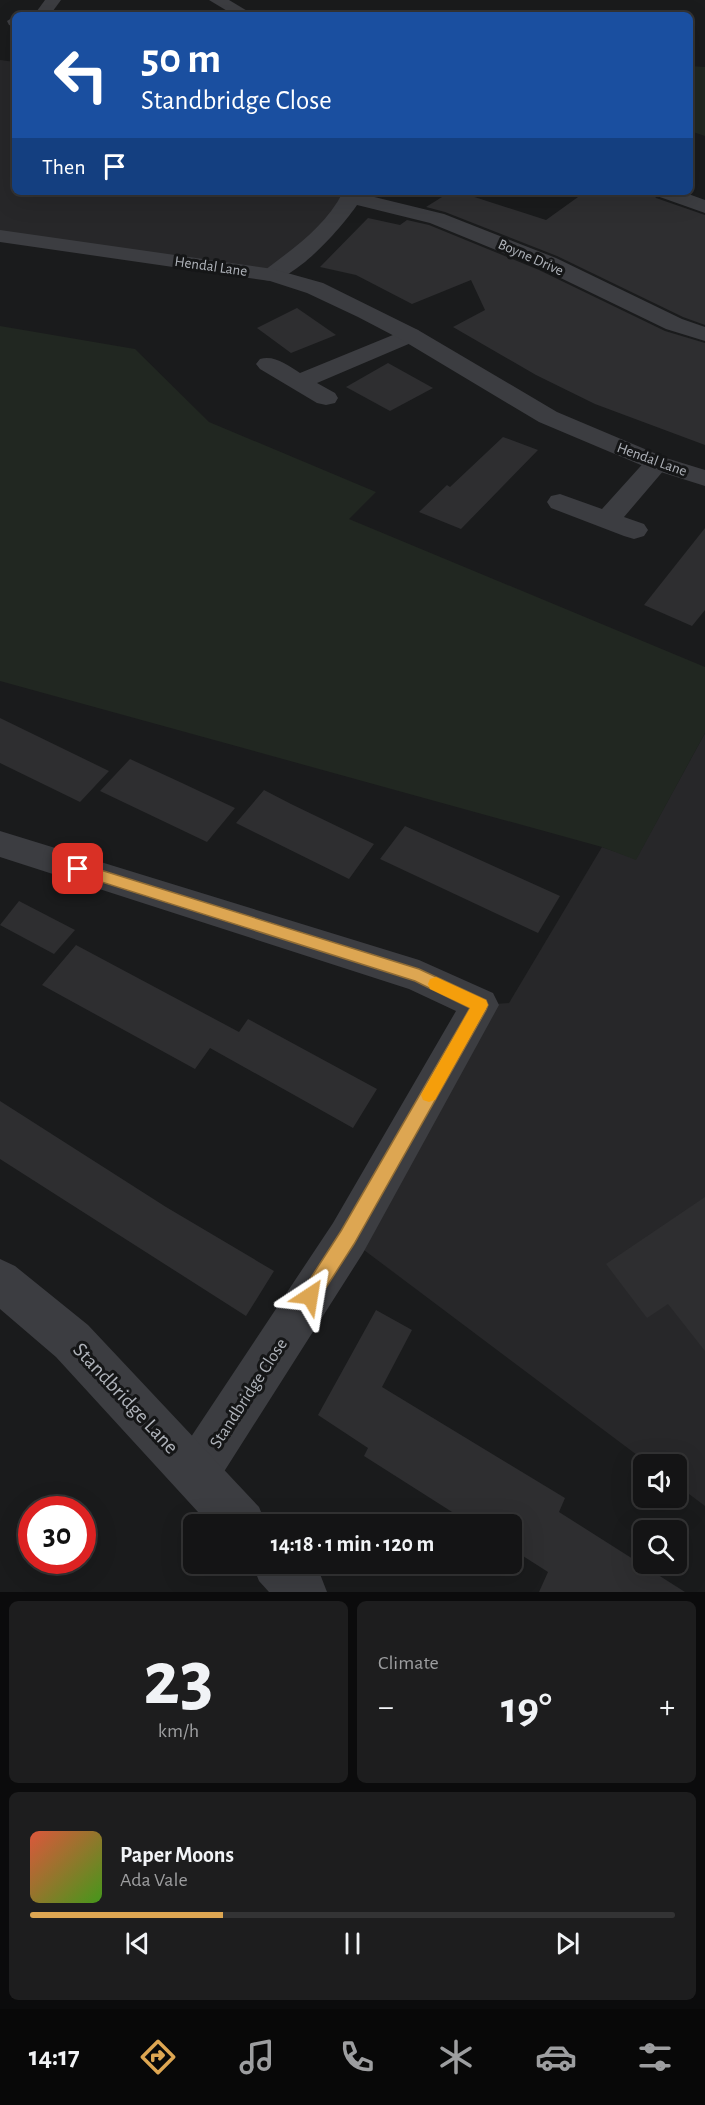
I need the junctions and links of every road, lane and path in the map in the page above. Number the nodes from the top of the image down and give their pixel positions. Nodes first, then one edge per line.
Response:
1 (217, 0) edge
2 (240, 12) edge
3 (352, 195) edge
4 (672, 195) edge
5 (705, 207) edge
6 (0, 236) edge
7 (273, 275) junction
8 (705, 334) edge
9 (410, 335) junction
10 (268, 364) dead end
11 (299, 382) junction
12 (326, 398) dead end
13 (657, 463) junction
14 (705, 478) edge
15 (560, 502) dead end
16 (607, 520) junction
17 (634, 531) dead end
18 (0, 844) edge
19 (0, 1281) edge
20 (196, 1472) junction
21 (233, 1514) edge
22 (286, 1574) edge
23 (302, 1592) edge

1 - 2 street
3 - 7 street
3 - 8 street, Boyne Drive
4 - 5 street
6 - 7 street, Hendal Lane
7 - 9 street, Hendal Lane
9 - 11 street
9 - 13 street, Hendal Lane
10 - 11 street
11 - 12 street
13 - 14 street, Hendal Lane
13 - 16 street
15 - 16 street
16 - 17 street
18 - 20 street, Standbridge Close
19 - 20 street, Standbridge Lane
20 - 21 street, Standbridge Lane
22 - 23 street

